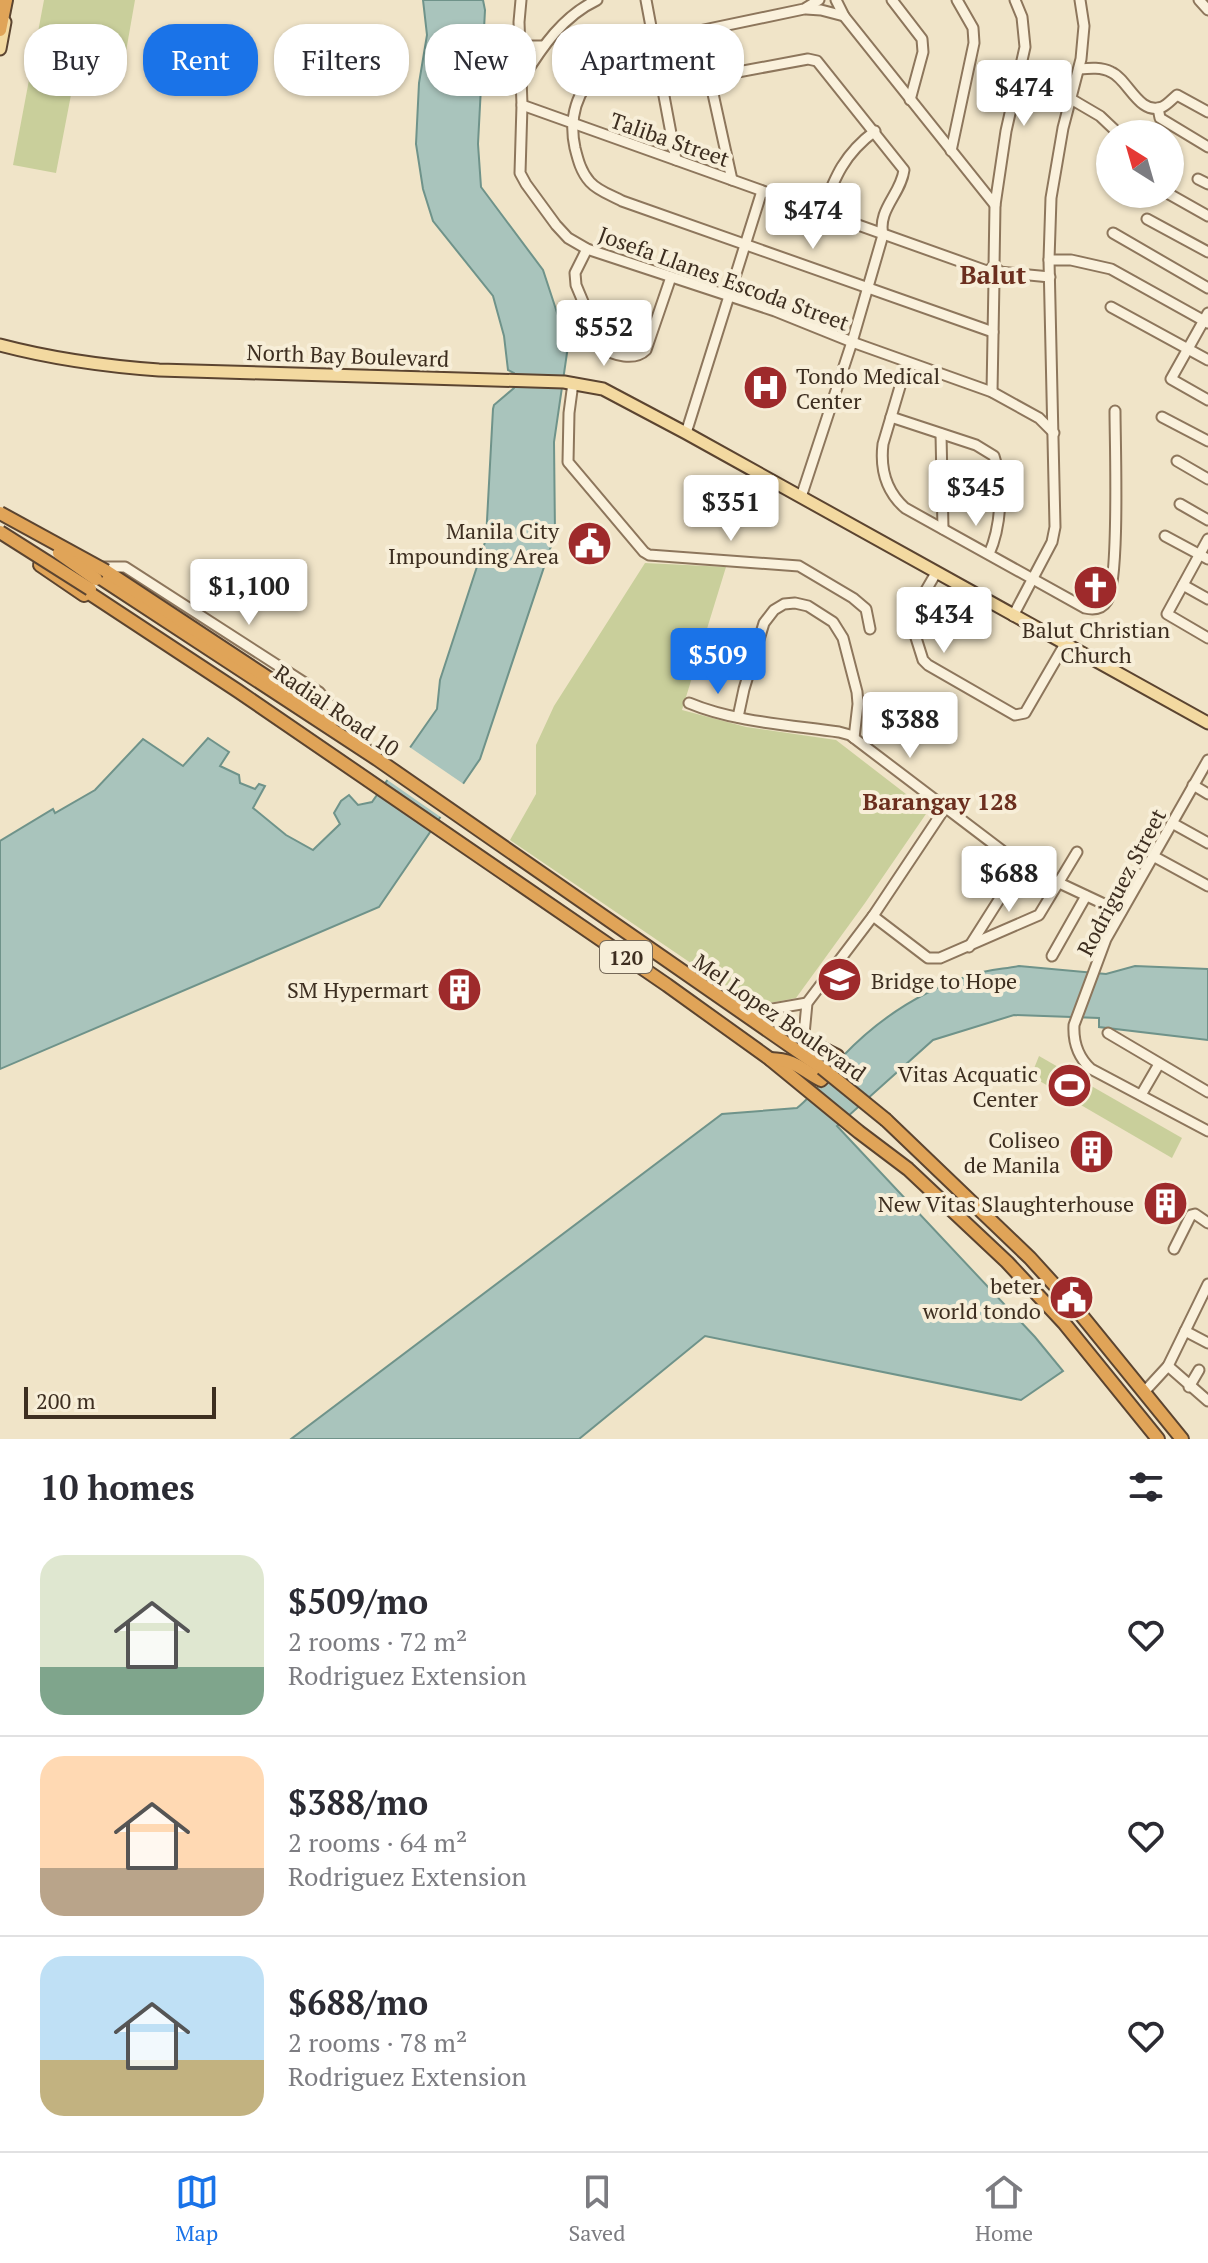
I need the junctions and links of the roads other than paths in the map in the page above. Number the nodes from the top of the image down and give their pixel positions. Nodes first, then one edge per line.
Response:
1 (8, 0) edge
2 (521, 0) edge
3 (597, 0) edge
4 (646, 0) edge
5 (819, 0) edge
6 (836, 0) edge
7 (892, 0) edge
8 (957, 0) edge
9 (1015, 0) edge
10 (1080, 0) edge
11 (1199, 0) edge
12 (804, 9) junction
13 (1208, 10) edge
14 (844, 16) junction
15 (520, 24) edge
16 (650, 24) edge
17 (731, 24) edge
18 (0, 30) edge
19 (536, 46) edge
20 (544, 46) junction
21 (0, 49) edge
22 (536, 58) edge
23 (1079, 69) junction
24 (744, 71) edge
25 (522, 96) edge
26 (580, 96) edge
27 (664, 96) edge
28 (715, 96) edge
29 (1071, 99) junction
30 (910, 100) junction
31 (522, 105) junction
32 (1158, 108) junction
33 (1208, 112) edge
34 (1104, 120) edge
35 (572, 124) junction
36 (875, 131) junction
37 (1208, 147) edge
38 (951, 151) junction
39 (676, 160) junction
40 (732, 180) junction
41 (762, 191) junction
42 (1184, 202) edge
43 (995, 205) junction
44 (822, 211) junction
45 (1208, 216) edge
46 (1147, 219) dead end
47 (1113, 233) dead end
48 (883, 235) junction
49 (745, 244) junction
50 (587, 249) junction
51 (1208, 252) edge
52 (1049, 260) junction
53 (994, 272) junction
54 (671, 277) junction
55 (1050, 277) junction
56 (867, 287) junction
57 (1208, 288) edge
58 (728, 297) junction
59 (1111, 307) dead end
60 (1207, 319) edge
61 (993, 332) junction
62 (852, 342) junction
63 (0, 345) edge
64 (1188, 349) junction
65 (1208, 360) edge
66 (907, 363) junction
67 (568, 383) junction
68 (992, 392) junction
69 (1208, 400) edge
70 (1115, 411) dead end
71 (891, 417) junction
72 (1162, 417) dead end
73 (686, 433) junction
74 (1054, 433) junction
75 (941, 434) junction
76 (1208, 441) edge
77 (1177, 461) dead end
78 (1208, 479) edge
79 (801, 497) junction
80 (1180, 504) dead end
81 (0, 514) edge
82 (1208, 520) edge
83 (943, 529) junction
84 (0, 534) edge
85 (1165, 536) dead end
86 (1208, 539) edge
87 (989, 554) junction
88 (1204, 557) edge
89 (84, 567) junction
90 (936, 573) junction
91 (1034, 579) junction
92 (73, 582) junction
93 (1183, 585) junction
94 (1208, 599) edge
95 (1013, 616) junction
96 (870, 629) dead end
97 (1208, 638) edge
98 (1065, 644) junction
99 (689, 703) dead end
100 (259, 706) junction
101 (738, 717) junction
102 (1208, 723) edge
103 (854, 738) junction
104 (377, 759) junction
105 (1208, 760) edge
106 (1193, 785) junction
107 (1208, 794) edge
108 (945, 808) junction
109 (449, 810) joint
110 (1172, 823) junction
111 (438, 829) joint
112 (1208, 843) edge
113 (1077, 852) dead end
114 (1153, 856) junction
115 (1021, 865) junction
116 (1059, 884) junction
117 (1208, 886) edge
118 (1086, 896) junction
119 (1121, 912) junction
120 (873, 916) junction
121 (969, 947) junction
122 (1052, 956) dead end
123 (807, 1003) junction
124 (742, 1014) junction
125 (1108, 1033) dead end
126 (803, 1039) junction
127 (804, 1056) junction
128 (770, 1059) junction
129 (1159, 1064) junction
130 (1208, 1092) edge
131 (1141, 1095) junction
132 (1208, 1131) edge
133 (1208, 1223) edge
134 (1174, 1249) dead end
135 (1208, 1284) edge
136 (1185, 1331) junction
137 (1208, 1343) edge
138 (1168, 1366) junction
139 (1199, 1370) dead end
140 (1189, 1387) junction
141 (1145, 1391) junction
142 (1208, 1401) edge
143 (1158, 1439) edge
144 (1182, 1439) edge

1 - 18 highway
1 - 21 main road
2 - 15 street, Josefa Llanes Escoda Street
3 - 20 street
4 - 16 street
5 - 12 street
6 - 14 street
7 - 30 street
8 - 38 street
9 - 43 street
10 - 23 street
11 - 13 street
12 - 14 street
12 - 17 street
14 - 30 street
19 - 20 street
20 - 22 street
23 - 29 street
23 - 32 street
24 - 36 street
25 - 31 street, Josefa Llanes Escoda Street
26 - 35 street
27 - 39 street
28 - 40 street
29 - 34 street
29 - 52 street
30 - 38 street
31 - 35 street, Taliba Street
31 - 50 street, Josefa Llanes Escoda Street
32 - 33 street
32 - 37 street
35 - 39 street, Taliba Street
35 - 49 street
36 - 44 street
36 - 48 street
38 - 43 street
39 - 40 street, Taliba Street
40 - 41 street, Taliba Street
41 - 44 street, Taliba Street
41 - 49 street
42 - 45 street
43 - 53 street
44 - 48 street, Taliba Street
46 - 51 street
47 - 57 street
48 - 53 street, Taliba Street
48 - 56 street
49 - 56 street
49 - 58 street
50 - 54 street, Josefa Llanes Escoda Street
50 - 54 street
52 - 55 street
52 - 60 street
53 - 55 street, Taliba Street
53 - 61 street
54 - 58 street, Josefa Llanes Escoda Street
55 - 74 street
56 - 61 street
56 - 62 street
58 - 62 street, Josefa Llanes Escoda Street
58 - 73 street
59 - 64 street
60 - 64 street
61 - 68 street
62 - 66 street, Josefa Llanes Escoda Street
62 - 79 street
63 - 67 main road, North Bay Boulevard
64 - 65 street
64 - 69 street
66 - 68 street, Josefa Llanes Escoda Street
66 - 71 street
67 - 73 main road, North Bay Boulevard
67 - 96 street
68 - 74 street, Josefa Llanes Escoda Street
70 - 91 street
71 - 75 street
71 - 83 street
72 - 76 street
73 - 79 main road, North Bay Boulevard
74 - 91 street
75 - 83 street
75 - 87 street
77 - 78 street
79 - 90 main road, North Bay Boulevard
80 - 82 street
81 - 84 highway, bridge
81 - 89 highway, Radial Road 10 / 120
81 - 104 highway, bridge
83 - 87 street
84 - 92 highway, Radial Road 10 / 120
84 - 100 highway, bridge
85 - 88 street
86 - 88 street
87 - 91 street
88 - 93 street
89 - 92 highway
89 - 104 highway, Radial Road 10 / 120
89 - 104 street
90 - 95 main road, North Bay Boulevard
90 - 98 street
91 - 95 street
92 - 100 highway, Radial Road 10 / 120
93 - 94 street
93 - 97 street
95 - 98 main road, North Bay Boulevard
98 - 102 main road, North Bay Boulevard
99 - 101 street
100 - 111 highway, Radial Road 10 / 120
101 - 103 street
101 - 103 street
103 - 108 street
104 - 109 highway, Radial Road 10 / 120
105 - 106 street, Rodriguez Street
106 - 107 street
106 - 110 street, Rodriguez Street
108 - 115 street
108 - 120 street
109 - 124 highway, Mel Lopez Boulevard / 120
110 - 112 street
110 - 114 street, Rodriguez Street
111 - 128 highway, Mel Lopez Boulevard / 120
113 - 116 street
114 - 117 street
114 - 119 street, Rodriguez Street
115 - 116 street
115 - 121 street
116 - 118 street
116 - 121 street
118 - 119 street
118 - 122 street
119 - 131 street, Rodriguez Street
120 - 121 street
120 - 123 street
123 - 124 street
123 - 126 street
124 - 127 highway, Mel Lopez Boulevard / 120
125 - 129 street
126 - 127 street
126 - 128 highway
127 - 141 highway, Mel Lopez Boulevard / 120, bridge
128 - 143 highway, Mel Lopez Boulevard / 120
129 - 130 street
129 - 131 street
131 - 132 street
133 - 134 street
135 - 136 street
136 - 137 street
136 - 138 street
138 - 140 street
138 - 141 street
139 - 140 street
140 - 142 street
141 - 144 highway, Mel Lopez Boulevard / 120

